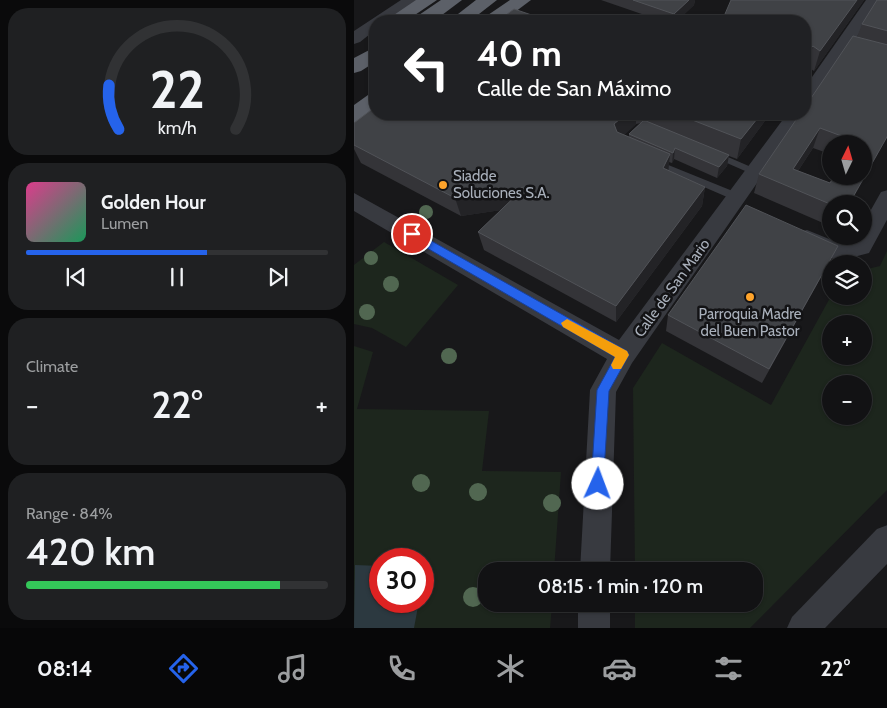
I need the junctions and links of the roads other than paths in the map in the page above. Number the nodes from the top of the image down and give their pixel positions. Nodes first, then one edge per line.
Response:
1 (411, 0) edge
2 (428, 0) edge
3 (453, 0) edge
4 (488, 0) edge
5 (506, 0) edge
6 (522, 0) edge
7 (528, 0) edge
8 (874, 0) edge
9 (388, 15) edge
10 (404, 15) edge
11 (431, 15) edge
12 (467, 15) edge
13 (486, 15) edge
14 (500, 15) edge
15 (509, 15) edge
16 (369, 28) edge
17 (369, 36) edge
18 (354, 39) edge
19 (354, 45) edge
20 (840, 47) junction
21 (859, 53) edge
22 (369, 57) edge
23 (354, 67) edge
24 (369, 83) edge
25 (811, 91) edge
26 (354, 94) edge
27 (369, 105) edge
28 (354, 116) edge
29 (374, 120) edge
30 (792, 120) edge
31 (354, 134) edge
32 (706, 151) edge
33 (648, 160) edge
34 (755, 172) junction
35 (887, 197) edge
36 (354, 201) edge
37 (739, 205) junction
38 (785, 228) edge
39 (623, 355) junction
40 (887, 540) edge
41 (595, 562) edge
42 (594, 612) edge
43 (594, 628) edge
44 (803, 628) edge

1 - 9 street
2 - 10 highway
3 - 11 highway
4 - 12 highway
5 - 13 highway
6 - 14 highway
7 - 15 street
8 - 20 street
16 - 18 street
17 - 19 highway
20 - 21 street
20 - 25 street
22 - 23 highway
24 - 26 highway
27 - 28 highway
29 - 31 street
30 - 34 street, Calle de San Mario
32 - 34 lane
33 - 37 lane
34 - 37 street, Calle de San Mario
35 - 38 street
36 - 39 street
37 - 39 street, Calle de San Mario
39 - 41 street, Calle de San Mario
40 - 44 street
42 - 43 street

